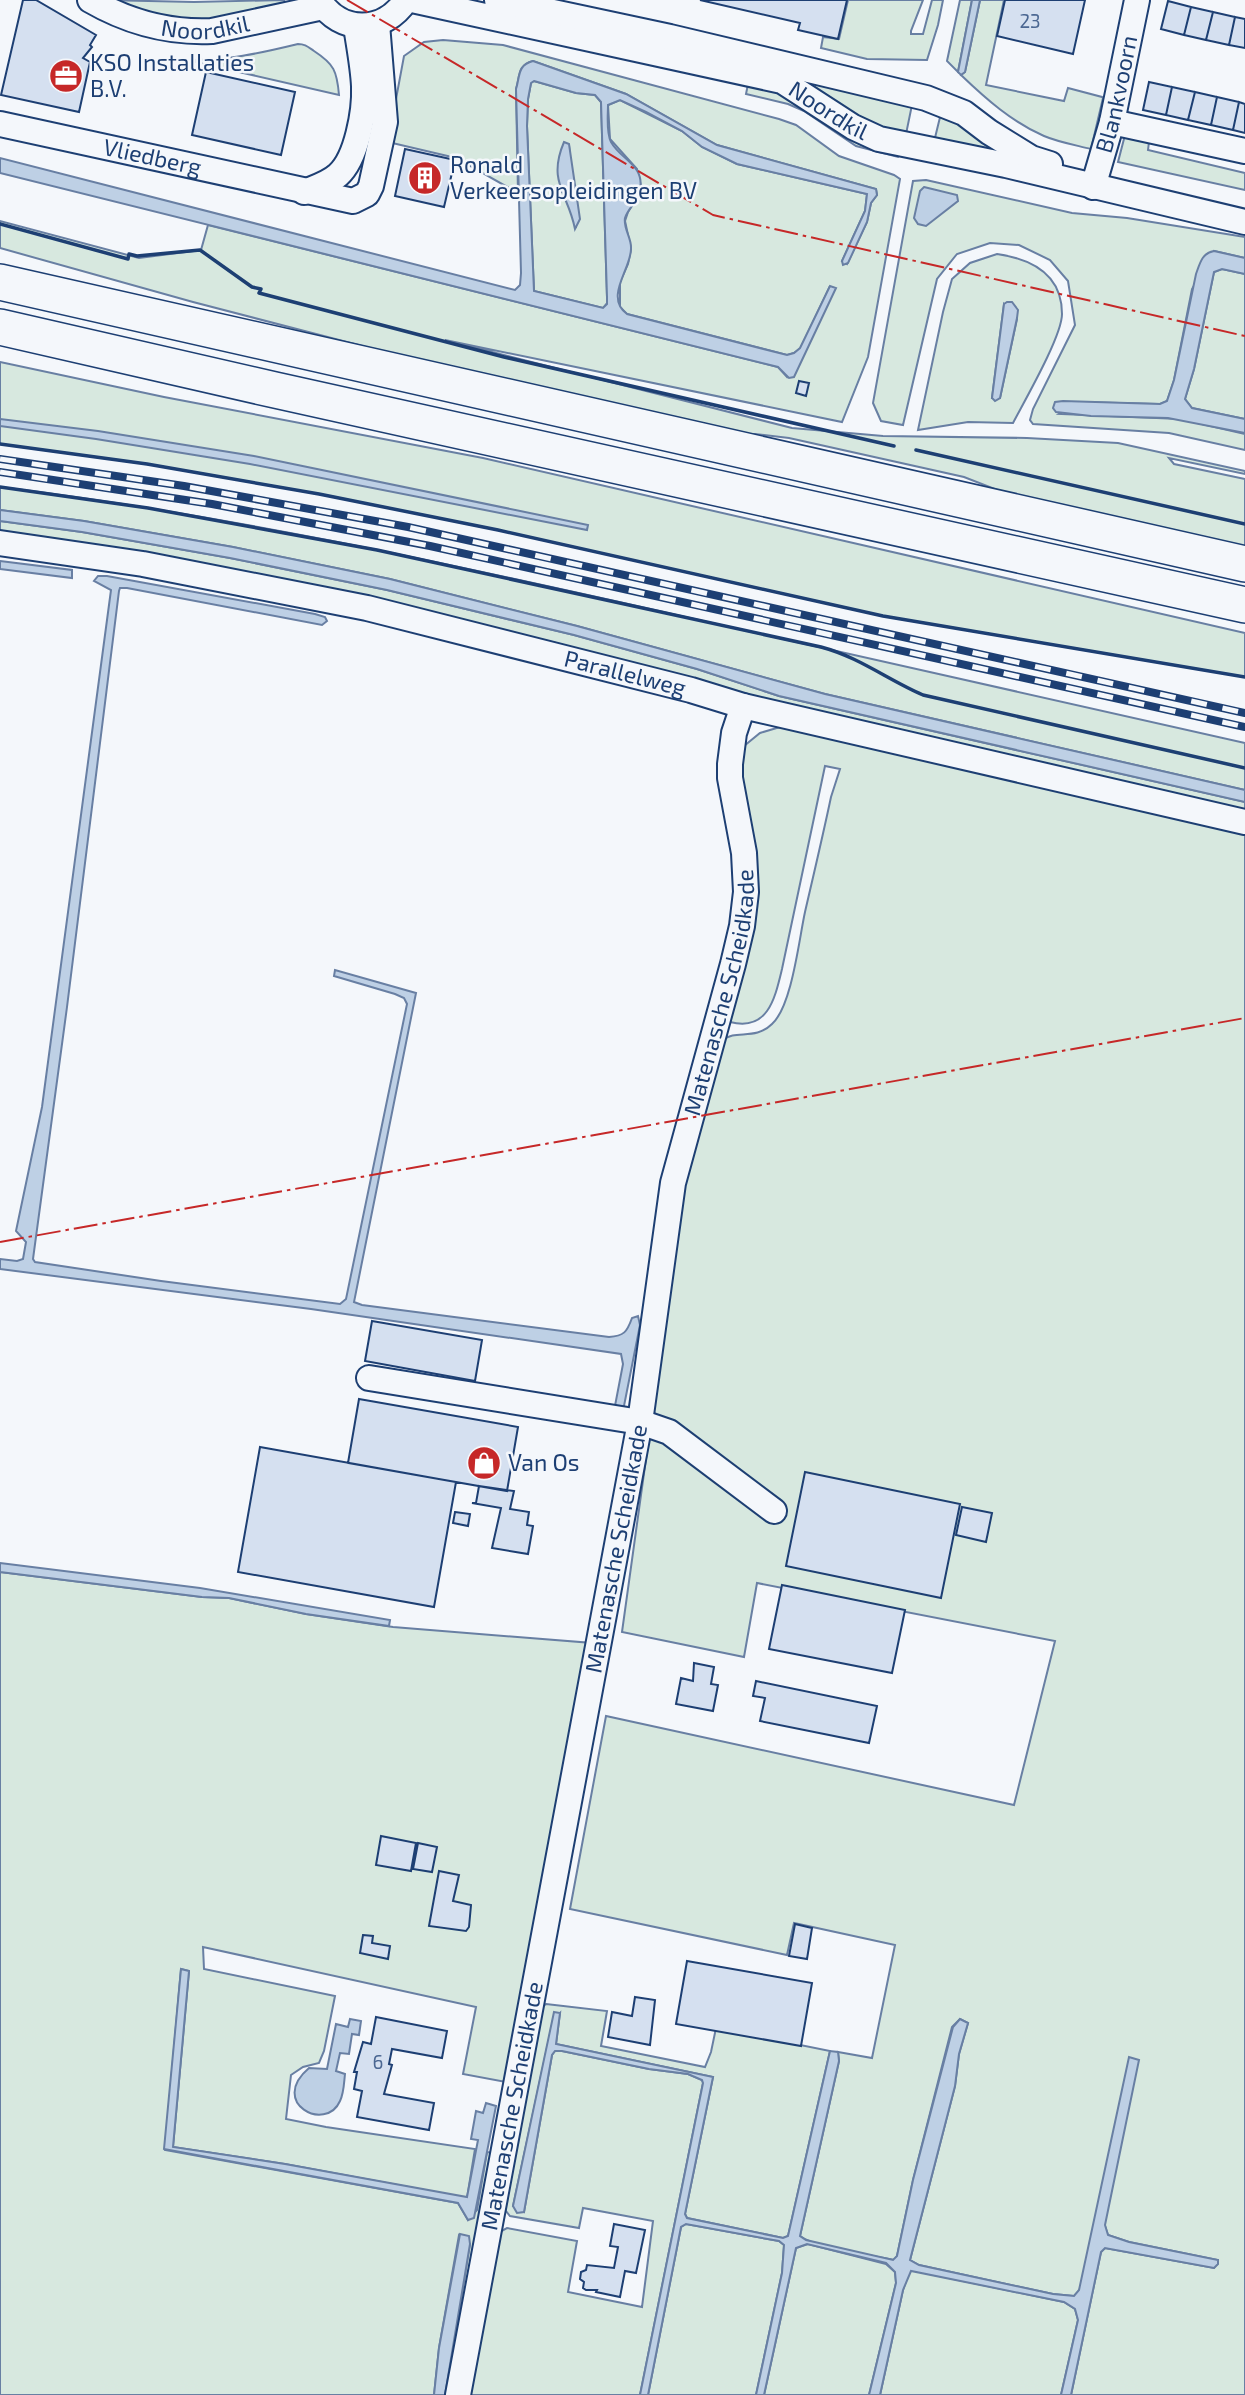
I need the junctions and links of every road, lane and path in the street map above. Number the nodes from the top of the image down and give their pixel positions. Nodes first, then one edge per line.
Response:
1 (90, 0) edge
2 (406, 0) edge
3 (412, 0) edge
4 (497, 0) edge
5 (1137, 0) edge
6 (321, 4) edge
7 (366, 25) junction
8 (1112, 122) junction
9 (0, 124) edge
10 (368, 142) junction
11 (1245, 151) edge
12 (1095, 181) junction
13 (304, 192) junction
14 (1245, 208) edge
15 (1245, 222) edge
16 (0, 282) edge
17 (0, 327) edge
18 (0, 543) edge
19 (1245, 564) edge
20 (1245, 605) edge
21 (743, 706) junction
22 (1245, 822) edge
23 (369, 1378) dead end
24 (640, 1422) junction
25 (774, 1511) dead end
26 (458, 2395) edge

1 - 6 street, Noordkil
2 - 7 street
3 - 12 street, Noordkil
4 - 12 street, Noordkil
5 - 8 street, Blankvoorn
6 - 7 street
7 - 10 street, Vliedberg
8 - 11 street
8 - 12 street, Blankvoorn
9 - 13 street, Vliedberg
10 - 13 street, Vliedberg
10 - 13 street, Vliedberg
12 - 14 street, Noordkil
12 - 15 street, Noordkil
16 - 19 highway
17 - 20 highway
18 - 21 street, Parallelweg
21 - 22 street, Parallelweg
21 - 24 street, Matenasche Scheidkade
23 - 24 street
24 - 25 street
24 - 26 street, Matenasche Scheidkade

